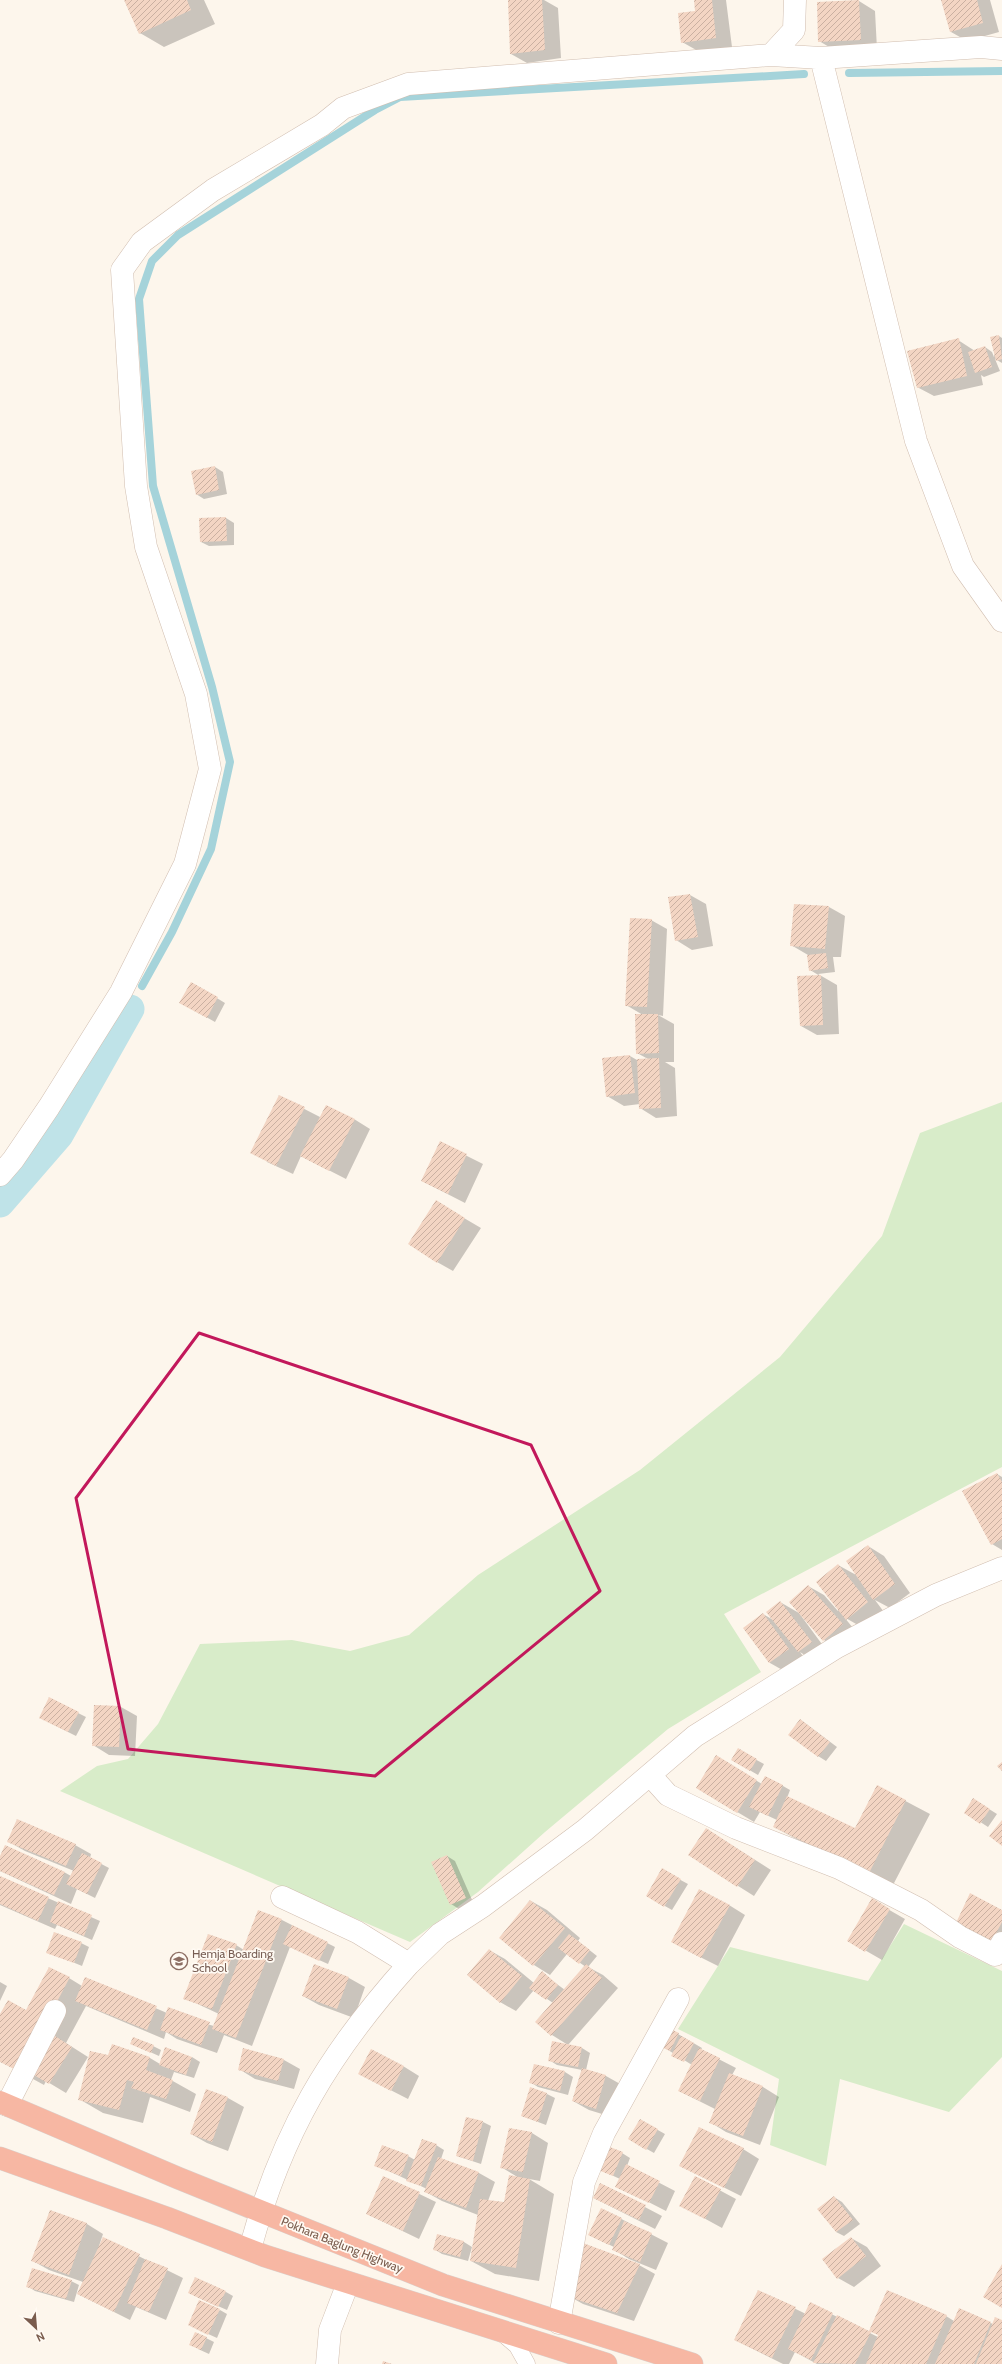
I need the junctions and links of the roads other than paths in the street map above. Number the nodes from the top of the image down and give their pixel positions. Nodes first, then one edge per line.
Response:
1 (795, 0) edge
2 (1002, 49) edge
3 (771, 55) junction
4 (821, 58) junction
5 (1002, 621) edge
6 (0, 1175) edge
7 (1002, 1568) edge
8 (650, 1775) junction
9 (282, 1897) dead end
10 (1002, 1943) edge
11 (409, 1964) junction
12 (678, 1999) dead end
13 (55, 2011) dead end
14 (3, 2104) edge
15 (0, 2158) edge
16 (260, 2212) junction
17 (250, 2249) junction
18 (348, 2283) junction
19 (559, 2323) junction
20 (501, 2332) junction
21 (326, 2364) edge
22 (527, 2364) edge
23 (606, 2364) edge
24 (692, 2364) edge

1 - 3 street
2 - 4 street
3 - 4 street
3 - 6 street
4 - 5 street
7 - 8 street
8 - 10 street
8 - 11 street
9 - 11 street
11 - 16 street
12 - 19 street
13 - 14 street
14 - 16 highway, Pokhara Baglung Highway
15 - 17 highway
16 - 17 street
16 - 19 highway, Pokhara Baglung Highway
17 - 18 highway
18 - 20 highway
18 - 21 street
19 - 24 highway, Pokhara Baglung Highway
20 - 22 lane
20 - 23 highway

